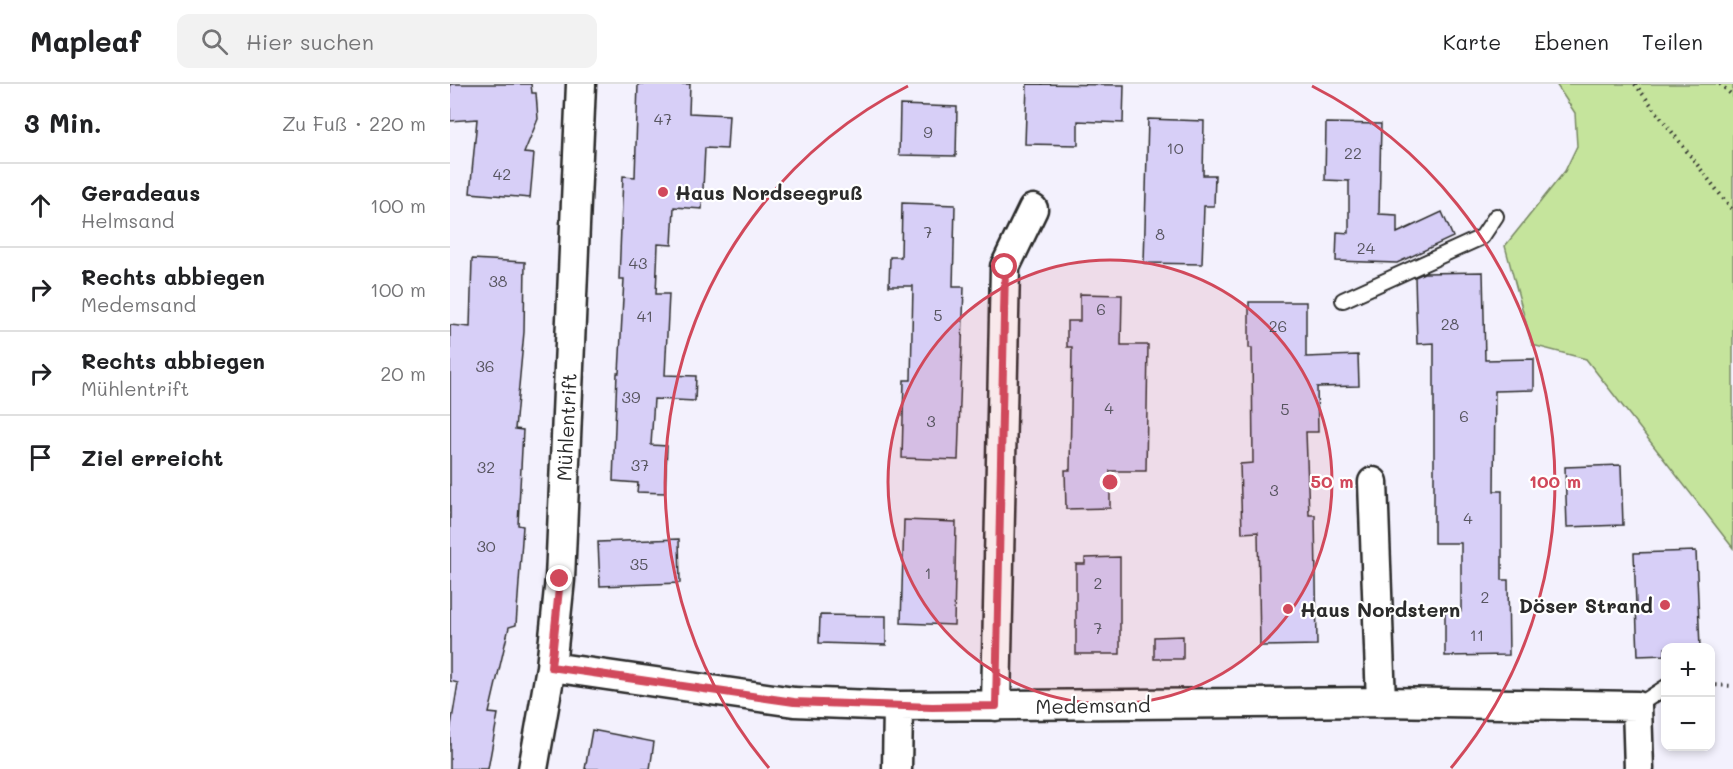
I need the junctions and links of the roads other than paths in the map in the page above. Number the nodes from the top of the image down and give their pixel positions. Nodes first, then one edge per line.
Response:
1 (581, 84) edge
2 (1033, 208) dead end
3 (1496, 216) dead end
4 (1343, 300) dead end
5 (1373, 482) dead end
6 (551, 667) junction
7 (1661, 690) edge
8 (1381, 702) junction
9 (898, 706) junction
10 (996, 706) junction
11 (1637, 706) junction
12 (533, 769) edge
13 (897, 769) edge
14 (1639, 769) edge

1 - 6 street, Mühlentrift
2 - 10 street
3 - 4 lane
5 - 8 street
6 - 9 street, Medemsand
6 - 12 street, Mühlentrift
7 - 11 lane
8 - 10 street, Medemsand
8 - 11 street, Medemsand
9 - 10 street, Medemsand
9 - 13 street
11 - 14 street

